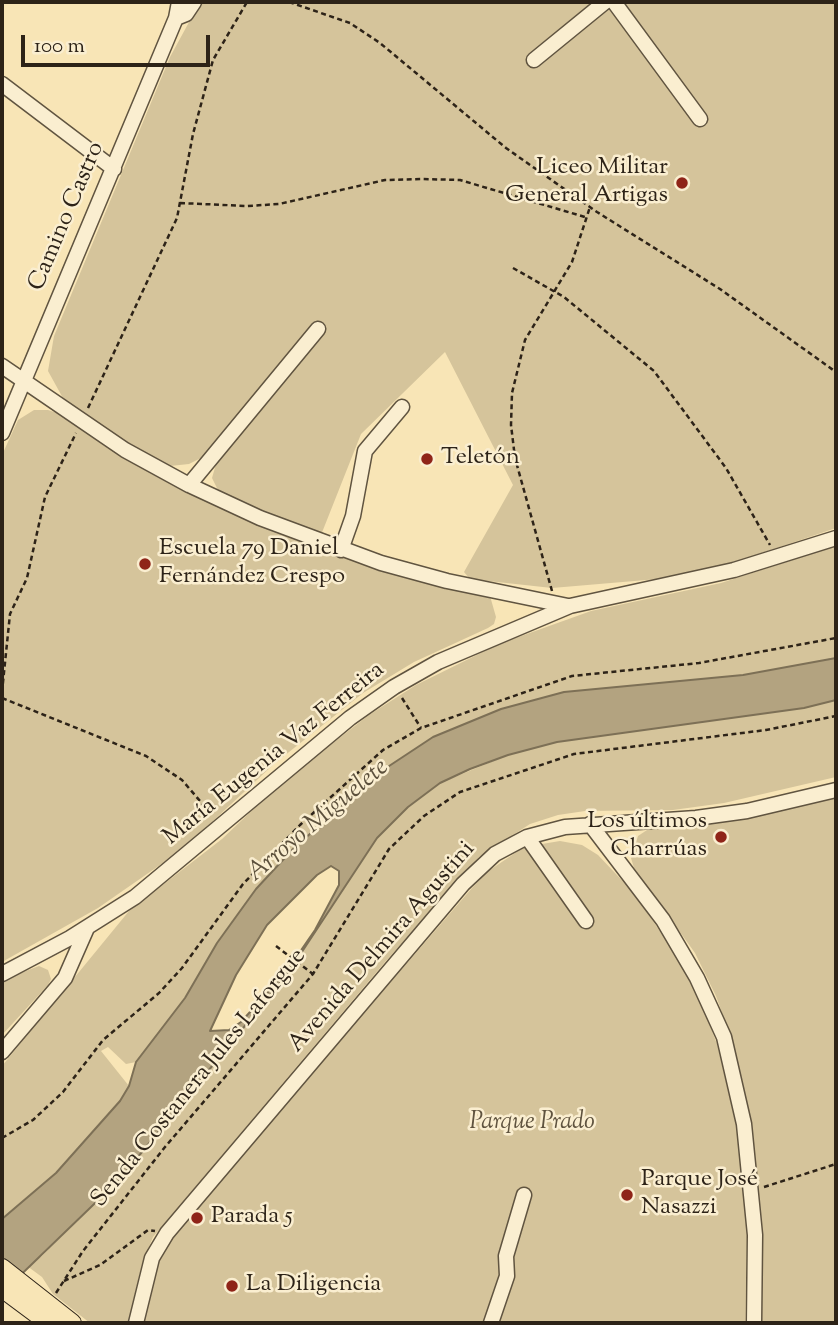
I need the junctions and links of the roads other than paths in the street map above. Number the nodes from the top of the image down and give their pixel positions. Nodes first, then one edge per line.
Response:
1 (179, 2) edge
2 (194, 2) edge
3 (605, 2) edge
4 (614, 2) edge
5 (176, 18) junction
6 (534, 60) dead end
7 (2, 84) edge
8 (700, 119) dead end
9 (114, 169) junction
10 (317, 329) dead end
11 (2, 366) edge
12 (22, 381) junction
13 (402, 407) dead end
14 (2, 433) edge
15 (189, 485) junction
16 (836, 538) edge
17 (341, 550) junction
18 (563, 605) junction
19 (836, 790) edge
20 (590, 824) junction
21 (527, 837) junction
22 (586, 921) dead end
23 (87, 928) junction
24 (2, 974) edge
25 (2, 1052) edge
26 (524, 1195) dead end
27 (2, 1268) edge
28 (13, 1291) edge
29 (48, 1323) edge
30 (72, 1323) edge
31 (136, 1323) edge
32 (491, 1323) edge
33 (754, 1323) edge

1 - 5 street, Camino Castro
2 - 5 street, Camino Castro
3 - 6 street
4 - 8 street
5 - 9 street, Camino Castro
7 - 9 street
9 - 12 street, Camino Castro
10 - 15 street
11 - 12 street
12 - 14 street, Camino Castro
12 - 15 street
13 - 17 street
15 - 17 street
16 - 18 street, María Eugenia Vaz Ferreira
17 - 18 street
18 - 23 street, María Eugenia Vaz Ferreira
19 - 20 street, Avenida Delmira Agustini
20 - 21 street, Avenida Delmira Agustini
20 - 33 street
21 - 22 street
21 - 31 street, Avenida Delmira Agustini
23 - 24 street, María Eugenia Vaz Ferreira
23 - 25 street
26 - 32 street
27 - 28 main road
28 - 29 main road
28 - 30 main road

